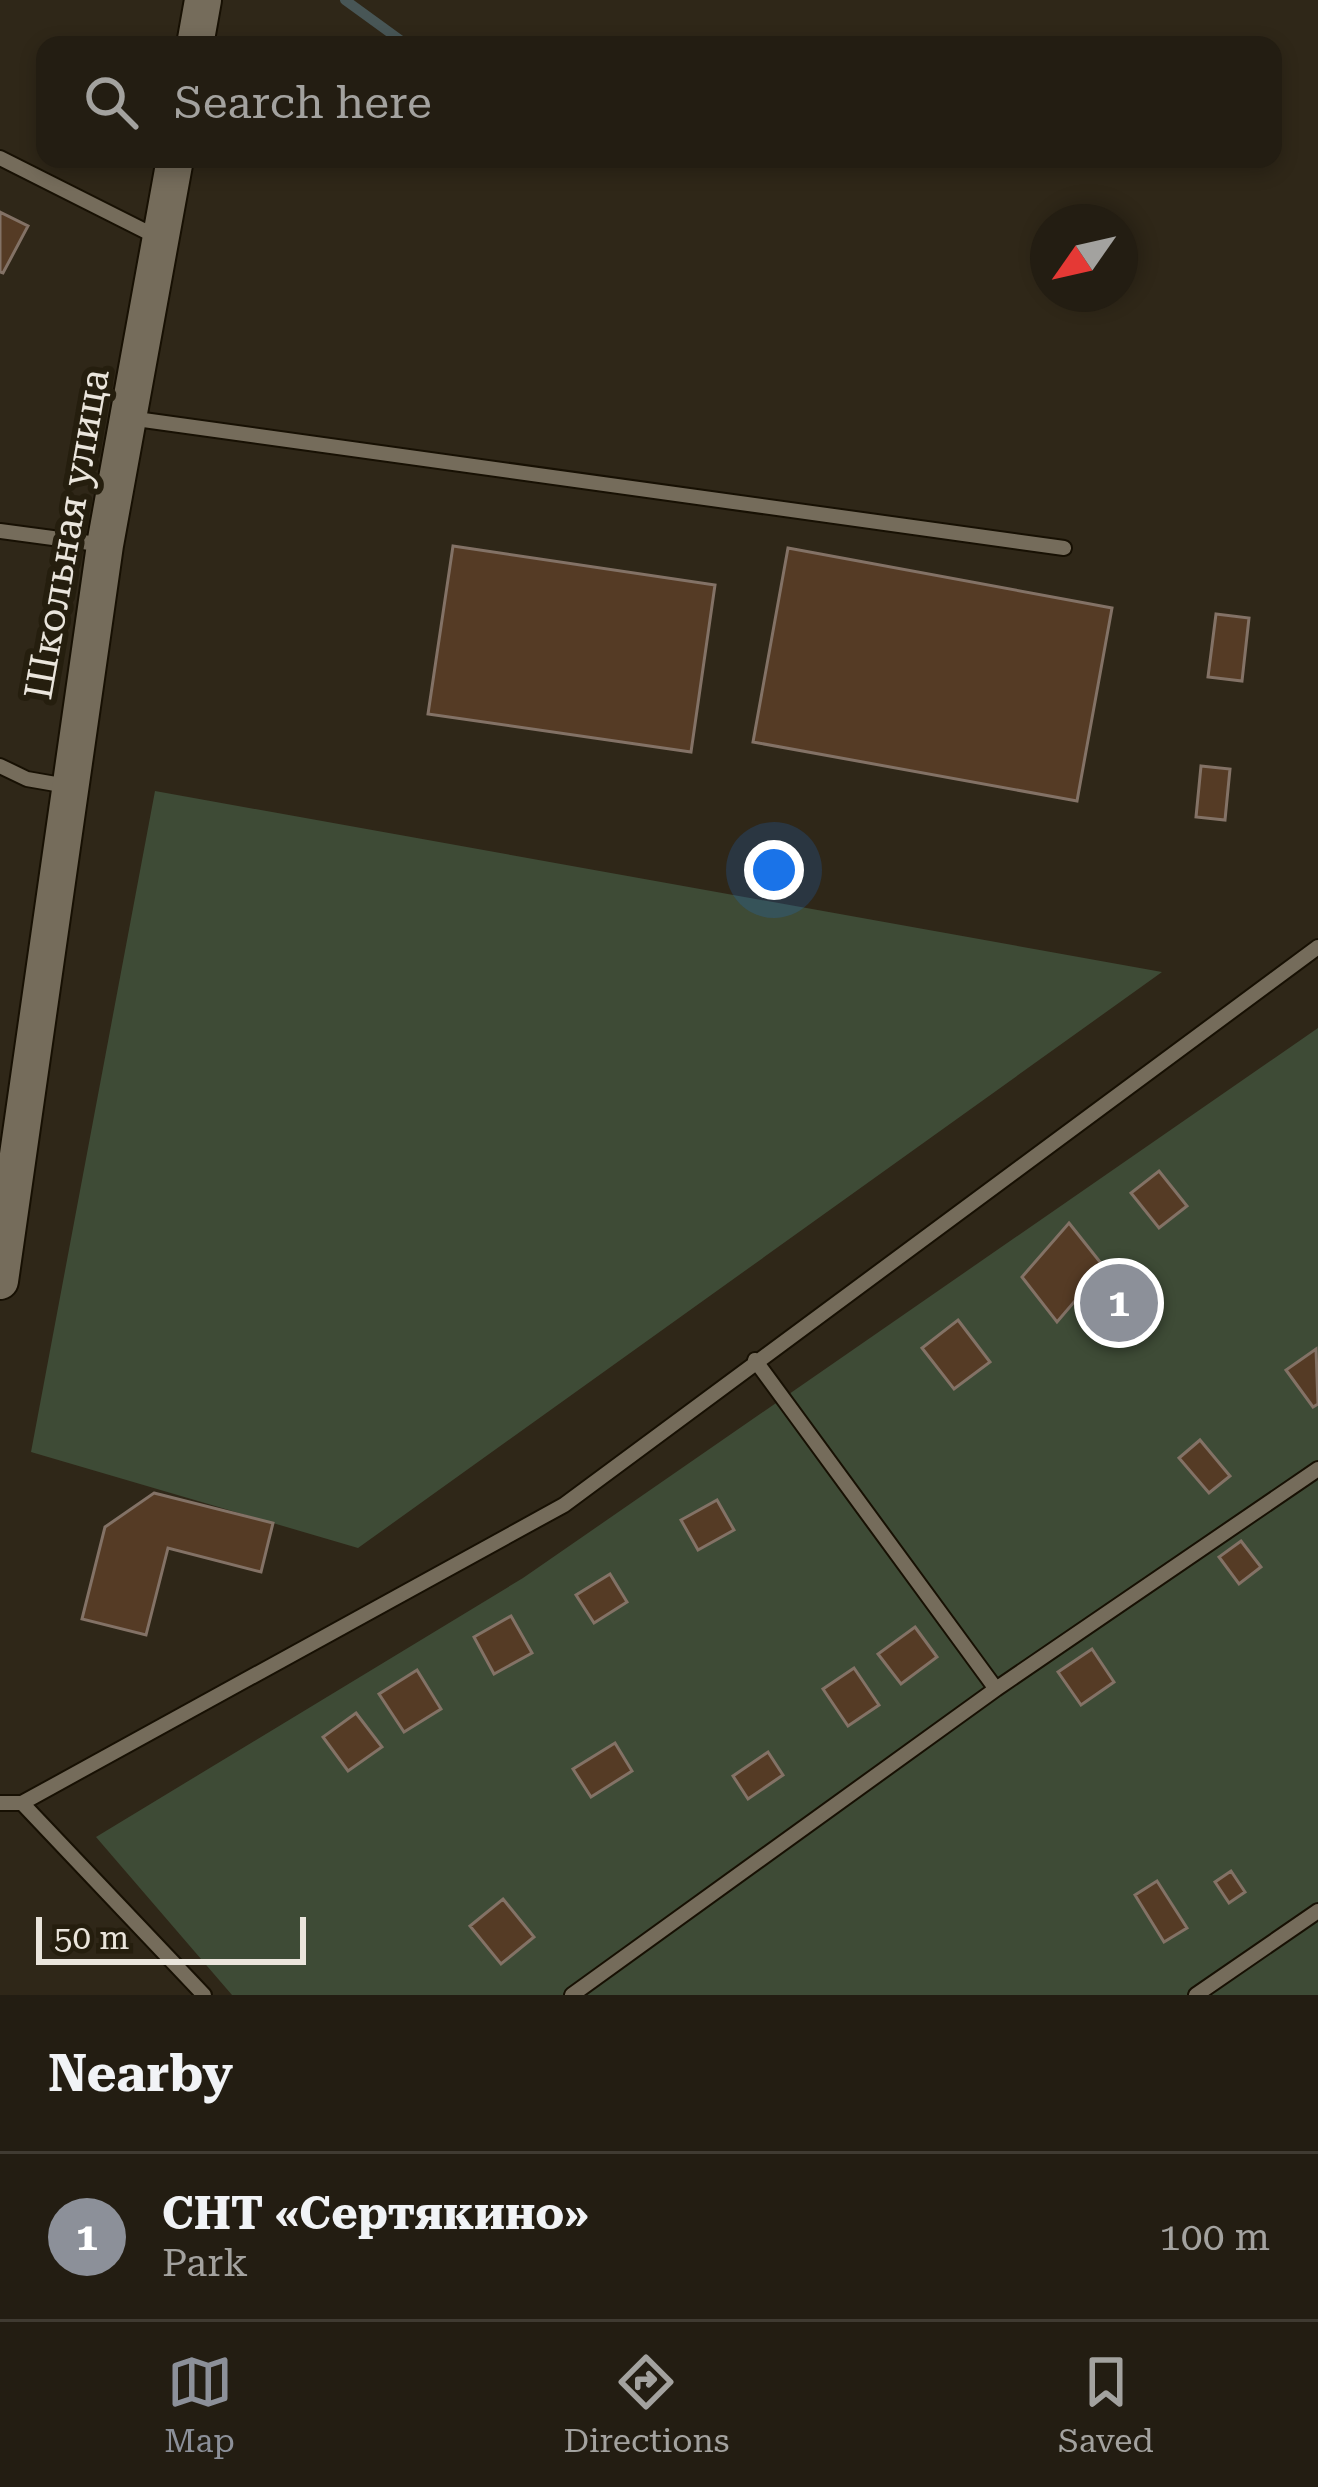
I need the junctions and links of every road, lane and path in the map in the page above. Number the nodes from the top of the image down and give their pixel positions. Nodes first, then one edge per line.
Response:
1 (203, 0) edge
2 (197, 36) edge
3 (0, 158) edge
4 (173, 168) edge
5 (160, 239) junction
6 (129, 418) junction
7 (0, 531) edge
8 (105, 545) junction
9 (1064, 548) dead end
10 (0, 766) edge
11 (67, 786) junction
12 (1318, 946) edge
13 (0, 1281) edge
14 (755, 1360) junction
15 (1318, 1469) edge
16 (996, 1689) junction
17 (0, 1803) edge
18 (22, 1803) junction
19 (1318, 1912) edge
20 (204, 1995) edge
21 (572, 1995) edge
22 (1196, 1995) edge

1 - 2 street
3 - 5 lane
4 - 5 street, Школьная улица
5 - 6 street, Школьная улица
6 - 8 street, Школьная улица
6 - 9 lane
7 - 8 lane
8 - 11 street, Школьная улица
10 - 11 lane
11 - 13 street, Школьная улица
12 - 14 lane
14 - 16 lane
14 - 18 lane
15 - 16 lane
16 - 21 lane
17 - 18 lane
18 - 20 lane
19 - 22 lane

